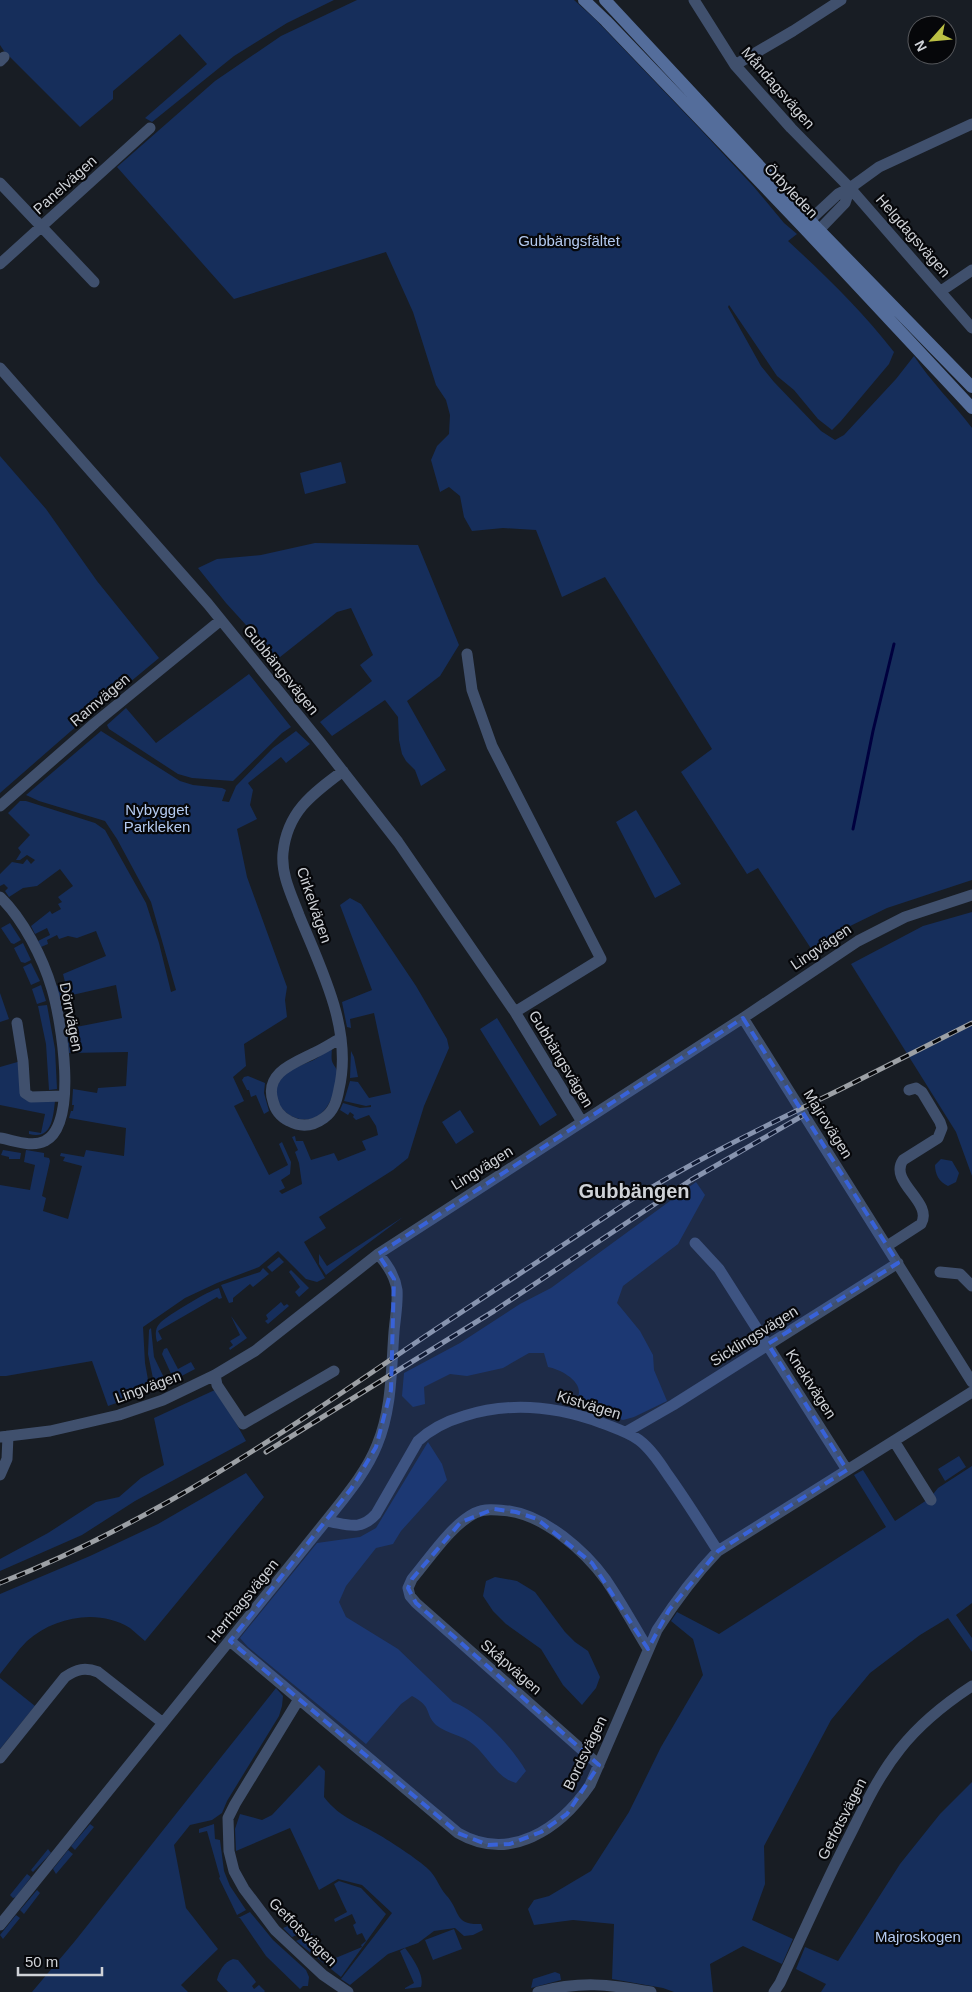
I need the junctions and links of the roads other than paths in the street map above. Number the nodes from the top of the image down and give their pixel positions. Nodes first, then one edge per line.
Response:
1 (584, 0) edge
2 (605, 0) edge
3 (694, 0) edge
4 (841, 0) edge
5 (735, 65) junction
6 (972, 124) edge
7 (150, 128) dead end
8 (0, 183) edge
9 (850, 188) junction
10 (810, 220) junction
11 (42, 227) junction
12 (819, 230) junction
13 (0, 264) edge
14 (972, 270) edge
15 (94, 282) dead end
16 (941, 291) junction
17 (972, 328) edge
18 (0, 368) edge
19 (972, 387) edge
20 (972, 408) edge
21 (221, 620) junction
22 (467, 654) dead end
23 (343, 771) junction
24 (0, 806) edge
25 (972, 895) edge
26 (0, 896) edge
27 (515, 1012) junction
28 (743, 1018) junction
29 (17, 1023) dead end
30 (340, 1038) junction
31 (909, 1090) dead end
32 (64, 1096) junction
33 (582, 1122) junction
34 (0, 1138) edge
35 (695, 1243) dead end
36 (887, 1246) junction
37 (378, 1254) junction
38 (898, 1264) junction
39 (940, 1272) dead end
40 (972, 1286) edge
41 (768, 1344) junction
42 (334, 1371) dead end
43 (215, 1375) junction
44 (971, 1379) edge
45 (972, 1392) edge
46 (626, 1432) junction
47 (4, 1437) edge
48 (894, 1441) junction
49 (847, 1470) junction
50 (0, 1475) edge
51 (931, 1500) dead end
52 (326, 1522) junction
53 (718, 1551) junction
54 (230, 1641) junction
55 (648, 1649) junction
56 (972, 1686) edge
57 (299, 1699) junction
58 (163, 1723) junction
59 (0, 1758) edge
60 (599, 1765) junction
61 (0, 1925) edge
62 (348, 1992) edge
63 (538, 1992) edge
64 (651, 1992) edge
65 (774, 1992) edge

1 - 20 main road, Örbyleden
2 - 10 main road, Örbyleden
3 - 5 street, Måndagsvägen
4 - 5 street
5 - 9 street, Måndagsvägen
6 - 9 street
7 - 11 street, Panelvägen
8 - 11 street
9 - 10 street
9 - 12 street
9 - 16 street, Helgdagsvägen
10 - 12 main road, Örbyleden
11 - 13 street, Panelvägen
11 - 15 street
12 - 19 main road, Örbyleden
14 - 16 street
16 - 17 street, Helgdagsvägen
18 - 21 street, Gubbängsvägen
21 - 23 street, Gubbängsvägen
21 - 24 street, Ramvägen
22 - 27 street, Gubbängsvägen
23 - 27 street, Gubbängsvägen
23 - 30 street, Cirkelvägen
25 - 28 street, Lingvägen
26 - 32 street, Dörrvägen
27 - 33 street, Gubbängsvägen
28 - 33 street, Lingvägen
28 - 36 street, Majrovägen
29 - 32 street
30 - 30 street, Cirkelvägen
31 - 36 street
32 - 34 street, Dörrvägen
33 - 37 street, Lingvägen
35 - 41 street, Knektvägen
36 - 38 street, Majrovägen
37 - 43 street, Lingvägen
37 - 52 street, Herrhagsvägen
38 - 41 street, Sicklingsvägen
38 - 44 street, Majrovägen
39 - 40 street
41 - 46 street, Sicklingsvägen
41 - 49 street, Knektvägen
42 - 43 street
43 - 47 street, Lingvägen
45 - 48 street, Bordsvägen
46 - 52 street, Kistvägen
46 - 53 street, Kistvägen
47 - 50 street
48 - 49 street, Bordsvägen
48 - 51 street
49 - 53 street, Bordsvägen
52 - 54 street, Herrhagsvägen
53 - 55 street, Bordsvägen
54 - 57 street, Bordsvägen
54 - 58 street, Herrhagsvägen
55 - 60 street, Bordsvägen
55 - 60 street, Skåpvägen
56 - 65 street, Getfotsvägen
57 - 60 street, Bordsvägen
57 - 62 street, Getfotsvägen
58 - 59 street
58 - 61 street, Herrhagsvägen
63 - 64 street

